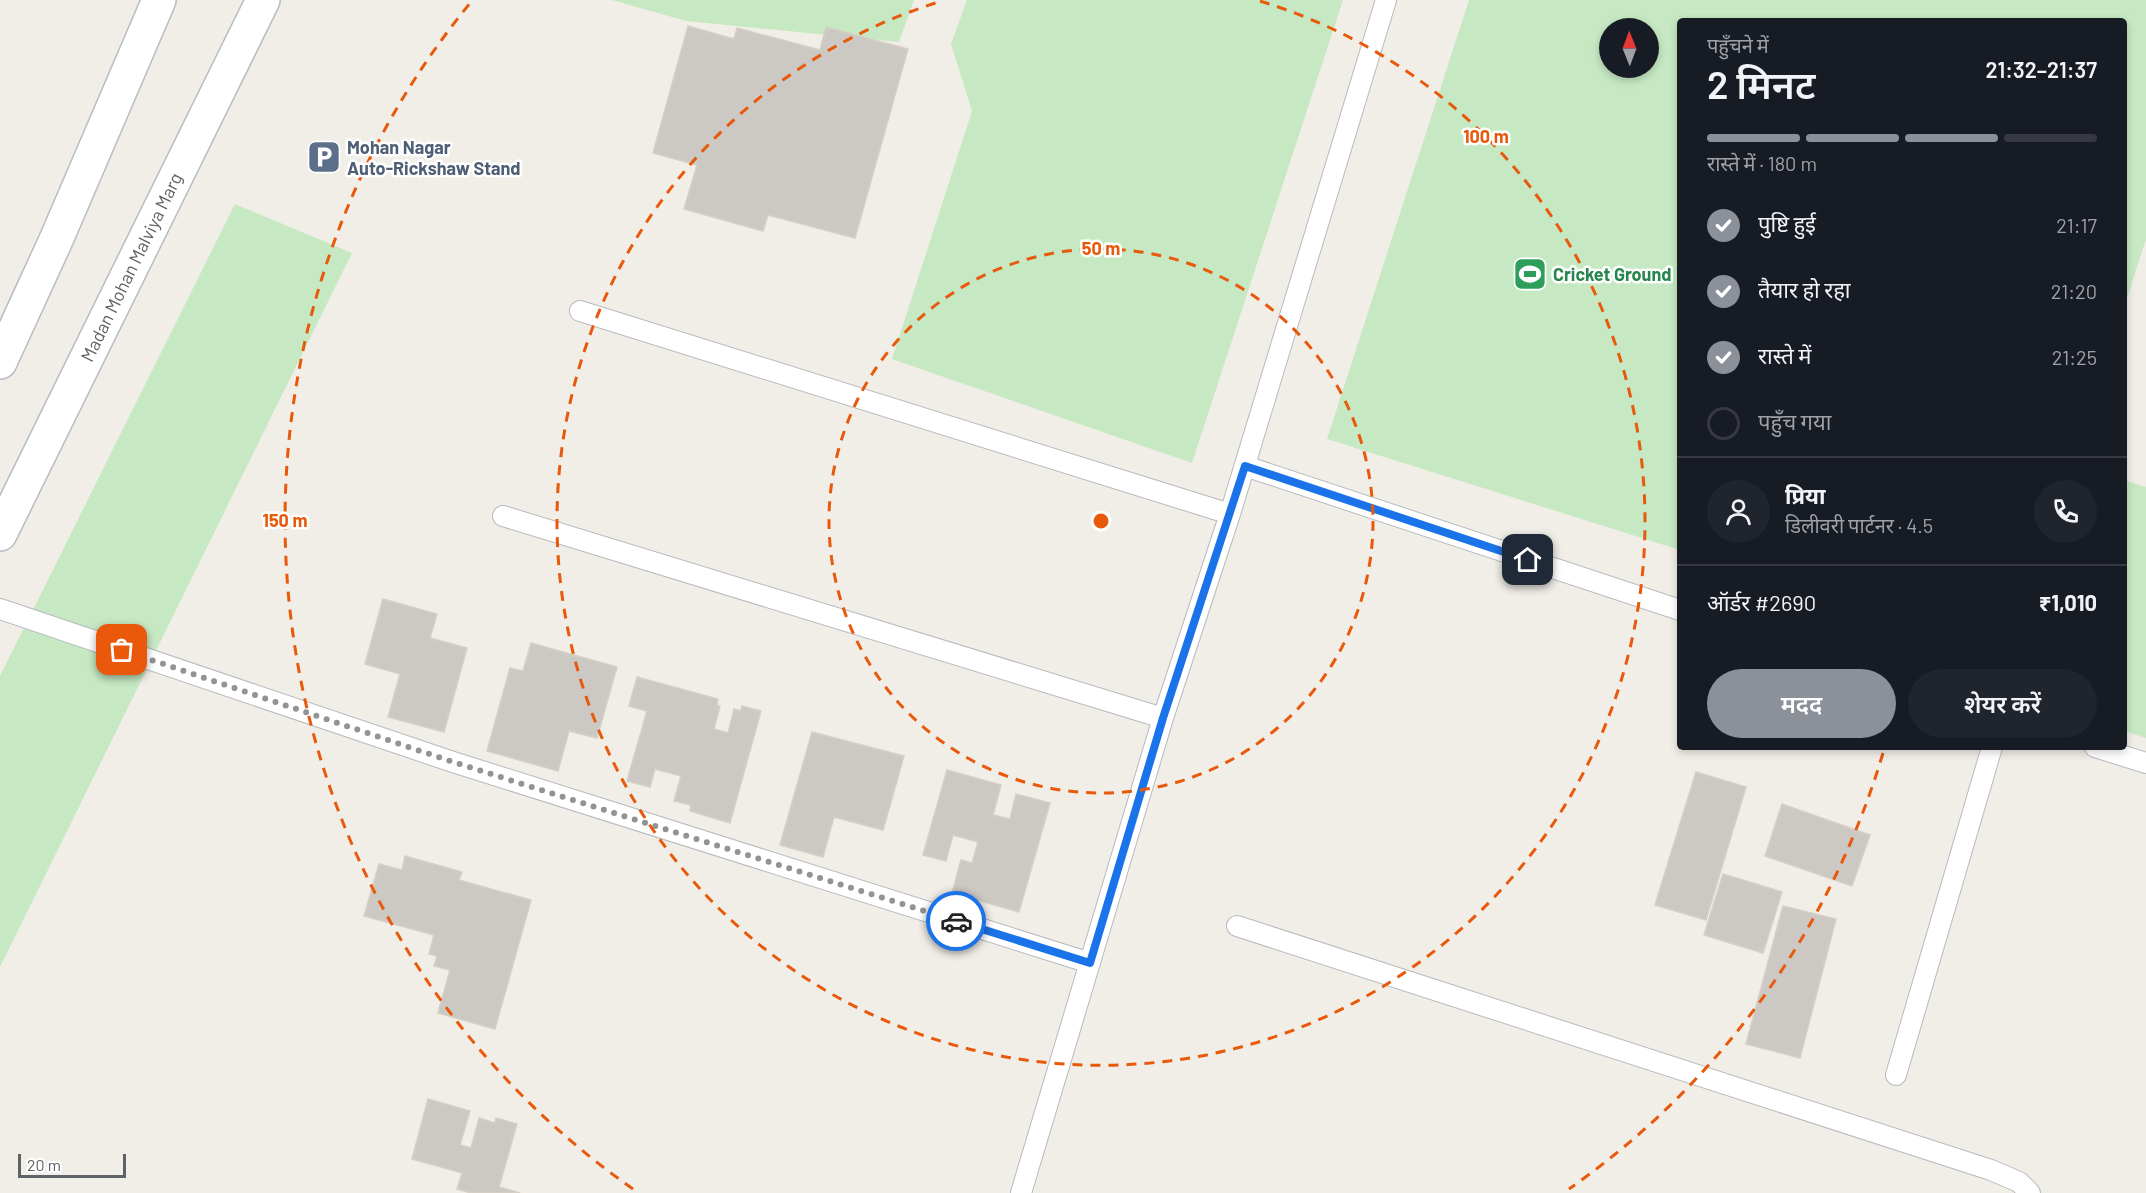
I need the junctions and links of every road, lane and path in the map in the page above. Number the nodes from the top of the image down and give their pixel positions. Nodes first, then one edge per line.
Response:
1 (159, 0) edge
2 (263, 0) edge
3 (1386, 0) edge
4 (580, 311) dead end
5 (0, 362) edge
6 (1245, 466) junction
7 (1230, 514) junction
8 (503, 516) dead end
9 (0, 534) edge
10 (0, 609) edge
11 (1677, 609) edge
12 (1163, 718) junction
13 (1991, 750) edge
14 (2105, 750) edge
15 (2146, 763) edge
16 (1237, 926) dead end
17 (1090, 963) junction
18 (1896, 1075) dead end
19 (1021, 1193) edge
20 (2030, 1193) edge

1 - 5 main road
2 - 9 main road, Madan Mohan Malviya Marg
3 - 6 lane
4 - 7 lane
6 - 7 lane
6 - 11 lane
7 - 12 lane
8 - 12 lane
10 - 17 lane
12 - 17 lane
13 - 18 lane
14 - 15 lane
16 - 20 lane
17 - 19 lane

